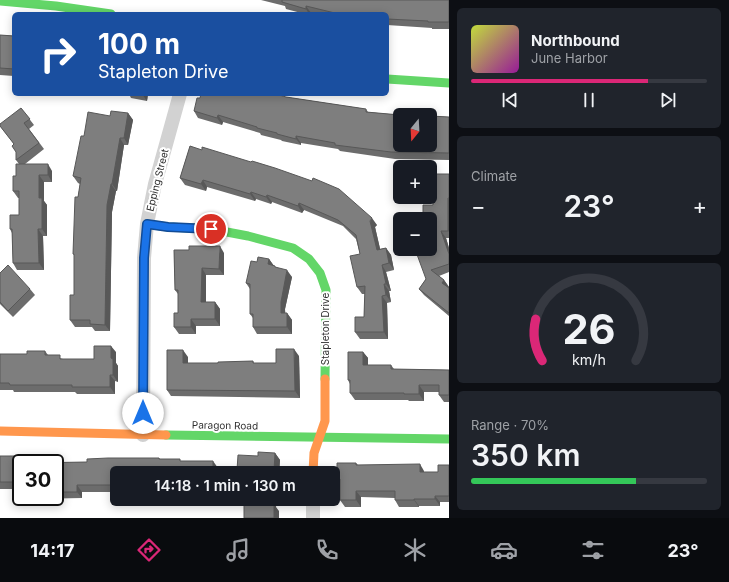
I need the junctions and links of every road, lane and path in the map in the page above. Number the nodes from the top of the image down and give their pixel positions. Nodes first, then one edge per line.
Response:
1 (0, 1) edge
2 (97, 12) edge
3 (389, 79) edge
4 (449, 83) edge
5 (179, 96) edge
6 (147, 224) junction
7 (0, 431) edge
8 (143, 435) junction
9 (319, 436) junction
10 (449, 438) edge
11 (313, 466) edge
12 (313, 506) edge
13 (313, 518) edge

1 - 2 street
3 - 4 street
5 - 6 street, Epping Street
6 - 8 street, Epping Street
6 - 9 street, Stapleton Drive
7 - 8 street, Paragon Road
8 - 9 street, Paragon Road
9 - 10 street, Paragon Road
9 - 11 street, Stapleton Drive
12 - 13 street

